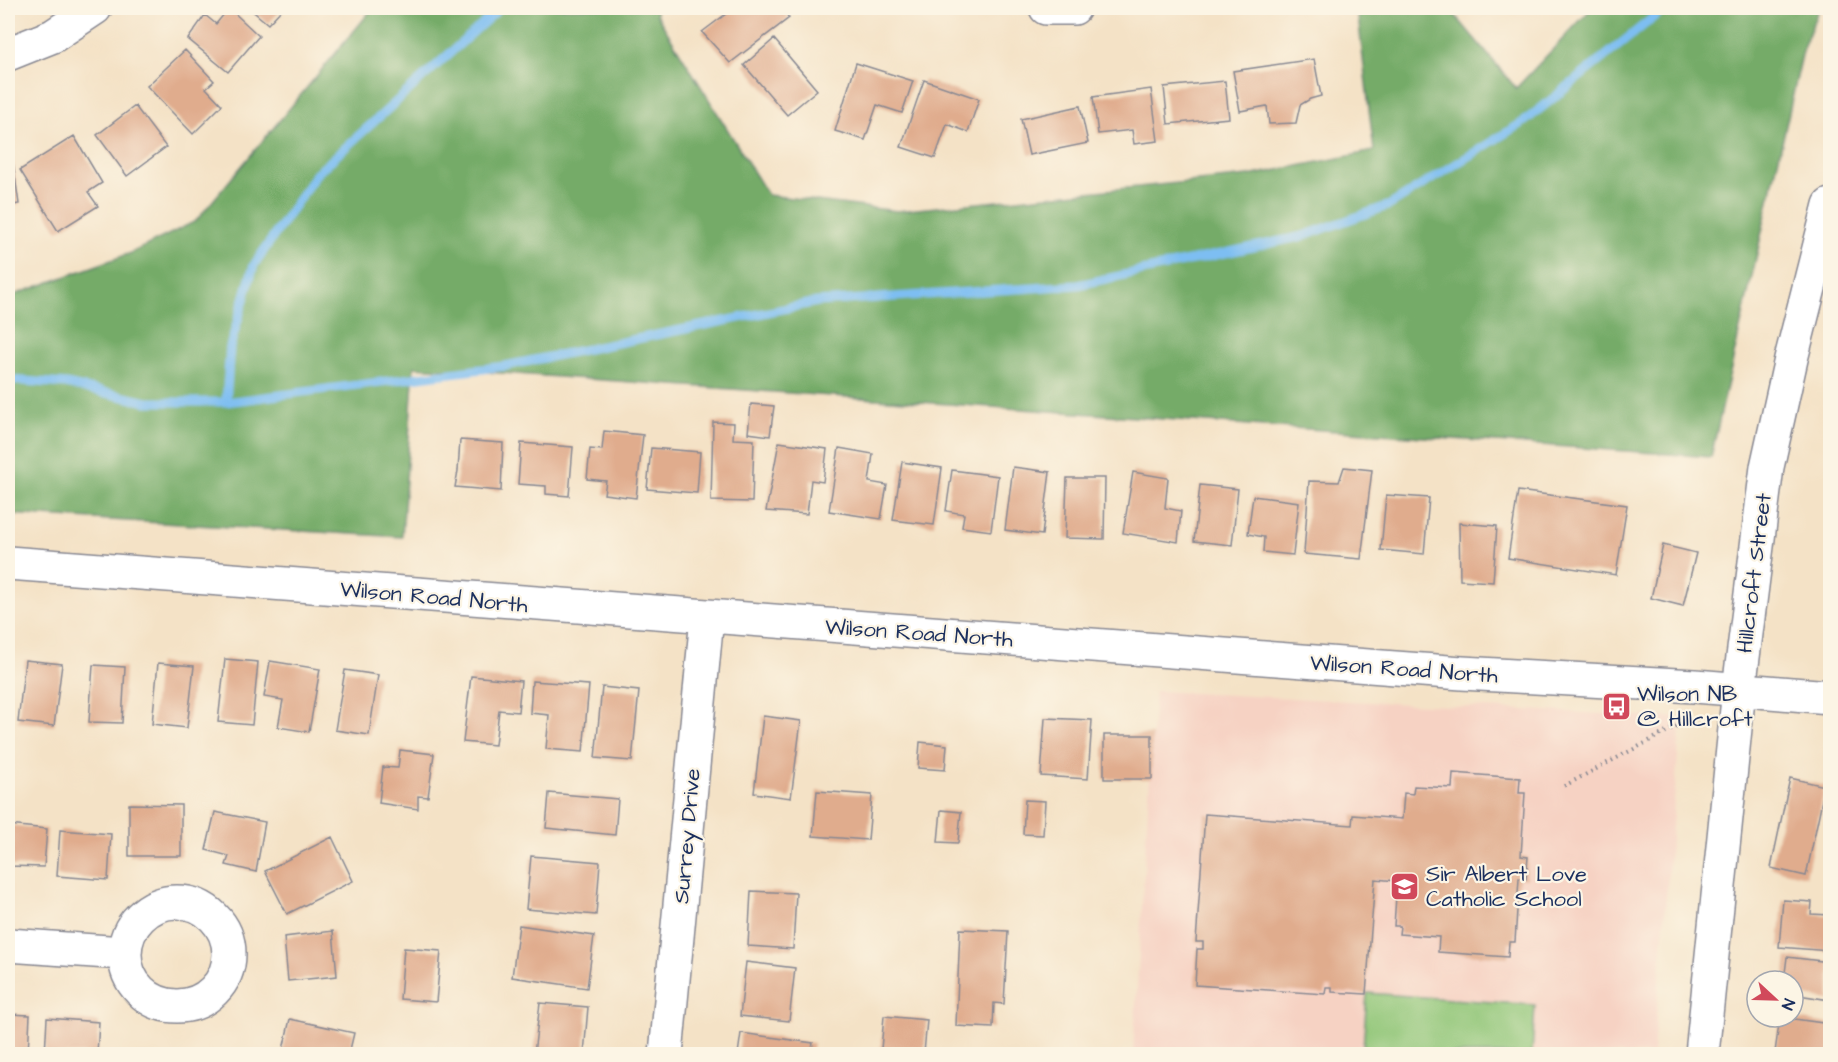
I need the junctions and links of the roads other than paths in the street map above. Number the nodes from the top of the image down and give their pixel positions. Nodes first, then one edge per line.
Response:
1 (95, 8) edge
2 (1046, 8) edge
3 (1074, 8) edge
4 (8, 54) edge
5 (1830, 205) edge
6 (8, 564) edge
7 (707, 617) junction
8 (1738, 690) junction
9 (1830, 697) edge
10 (8, 945) edge
11 (123, 953) dead end
12 (666, 1054) edge
13 (1701, 1054) edge

1 - 4 main road
2 - 3 main road
5 - 8 main road, Hillcroft Street
6 - 7 main road, Wilson Road North
7 - 8 main road, Wilson Road North
7 - 12 main road, Surrey Drive
8 - 9 main road, Wilson Road North
8 - 13 main road, Hillcroft Street
10 - 11 main road

